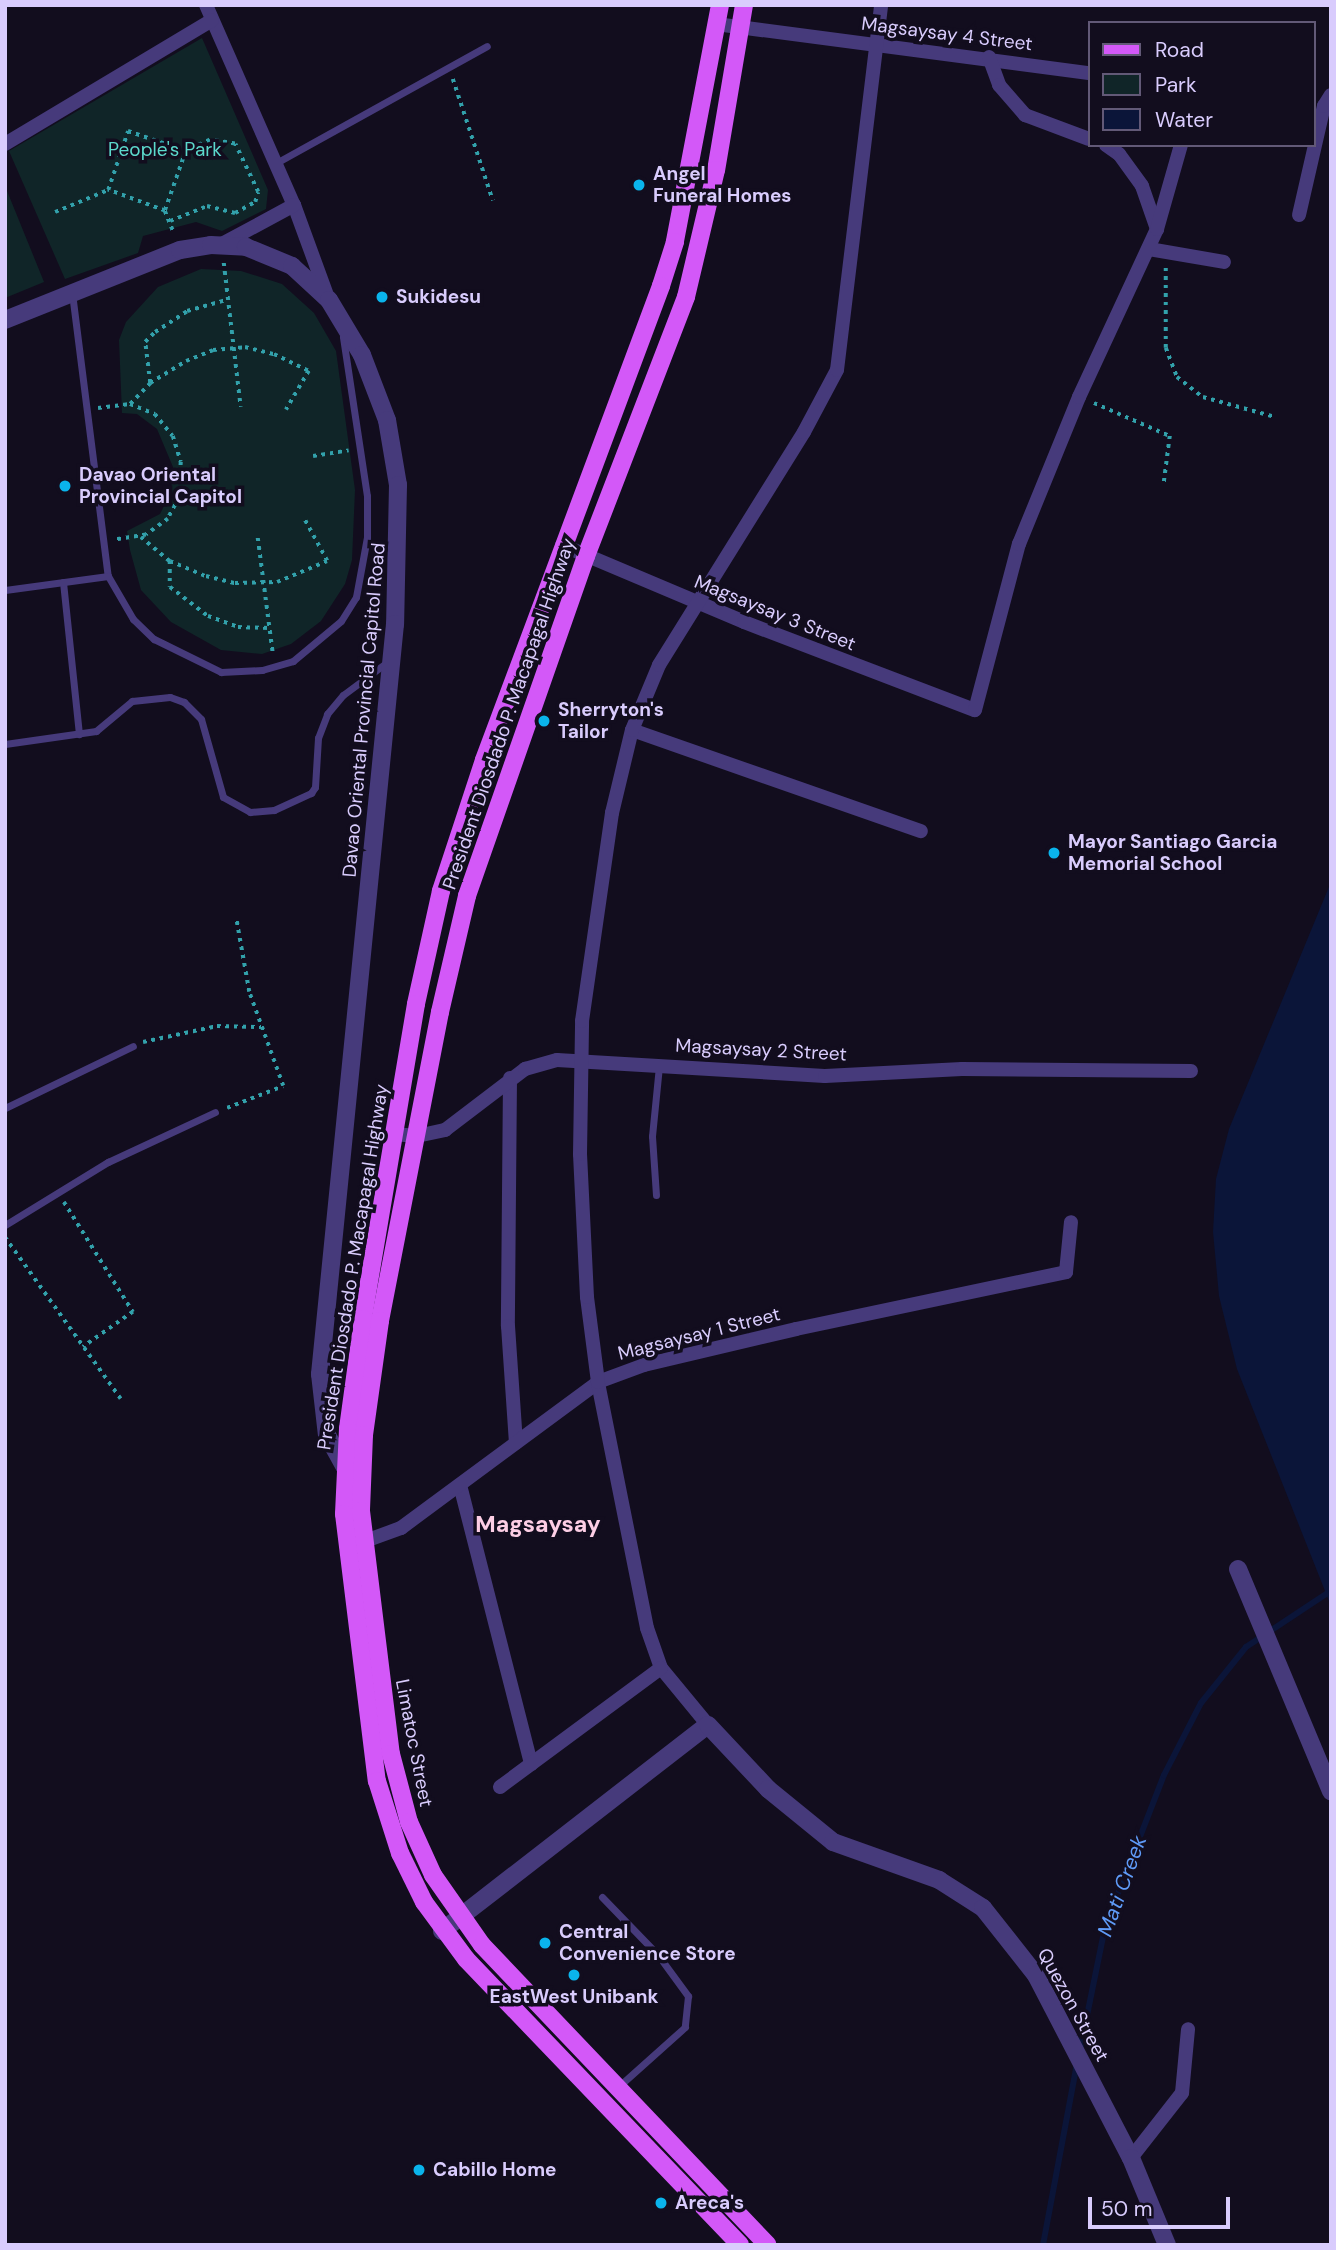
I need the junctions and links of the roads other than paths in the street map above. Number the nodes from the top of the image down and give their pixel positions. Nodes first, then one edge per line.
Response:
1 (206, 5) edge
2 (720, 5) edge
3 (744, 5) edge
4 (881, 5) edge
5 (212, 20) junction
6 (716, 24) junction
7 (740, 29) junction
8 (877, 45) junction
9 (487, 46) dead end
10 (989, 57) junction
11 (1088, 73) edge
12 (1323, 102) edge
13 (1088, 139) edge
14 (1315, 140) edge
15 (5, 144) edge
16 (1109, 147) edge
17 (1180, 147) edge
18 (1313, 147) edge
19 (275, 163) junction
20 (294, 205) junction
21 (1299, 215) dead end
22 (1157, 229) junction
23 (222, 244) junction
24 (1149, 249) junction
25 (1224, 262) dead end
26 (72, 291) junction
27 (329, 300) junction
28 (5, 320) edge
29 (562, 545) junction
30 (586, 556) junction
31 (108, 576) junction
32 (63, 582) junction
33 (5, 590) edge
34 (695, 601) junction
35 (392, 655) junction
36 (632, 730) junction
37 (79, 734) junction
38 (5, 744) edge
39 (921, 831) dead end
40 (133, 1046) road end
41 (581, 1059) junction
42 (659, 1064) junction
43 (1191, 1071) dead end
44 (510, 1078) junction
45 (5, 1108) edge
46 (215, 1112) road end
47 (394, 1134) junction
48 (417, 1136) junction
49 (656, 1195) dead end
50 (1071, 1222) dead end
51 (5, 1224) edge
52 (598, 1382) junction
53 (516, 1443) junction
54 (353, 1470) junction
55 (460, 1485) junction
56 (353, 1492) joint
57 (355, 1544) junction
58 (1238, 1569) dead end
59 (661, 1668) junction
60 (708, 1726) junction
61 (531, 1764) junction
62 (500, 1787) dead end
63 (1331, 1791) edge
64 (602, 1897) dead end
65 (459, 1917) junction
66 (442, 1931) junction
67 (1188, 2029) dead end
68 (621, 2090) junction
69 (609, 2108) junction
70 (1131, 2158) junction
71 (740, 2245) edge
72 (768, 2245) edge
73 (1167, 2245) edge

1 - 5 street
2 - 6 main road, President Diosdado P. Macapagal Highway
3 - 7 main road, President Diosdado P. Macapagal Highway
4 - 8 street
5 - 15 street
5 - 19 street
6 - 7 street, Magsaysay 4 Street
6 - 29 main road, President Diosdado P. Macapagal Highway
7 - 8 street, Magsaysay 4 Street
7 - 30 main road, President Diosdado P. Macapagal Highway
8 - 10 street, Magsaysay 4 Street
8 - 34 street
9 - 19 lane
10 - 11 street, Magsaysay 4 Street
10 - 13 street
12 - 14 street
16 - 22 street
17 - 22 street
18 - 21 street
19 - 20 street
20 - 23 street
20 - 27 street
22 - 24 street
23 - 26 street, Davao Oriental Provincial Capitol Road
23 - 27 street, Davao Oriental Provincial Capitol Road
24 - 25 street
24 - 34 street, Magsaysay 3 Street
26 - 28 street, Davao Oriental Provincial Capitol Road
26 - 31 lane
27 - 31 lane
27 - 35 street, Davao Oriental Provincial Capitol Road
29 - 30 street, Magsaysay 3 Street
29 - 47 main road, President Diosdado P. Macapagal Highway
30 - 34 street, Magsaysay 3 Street
30 - 48 main road, President Diosdado P. Macapagal Highway
31 - 32 lane
32 - 33 lane
32 - 37 lane
34 - 36 street
35 - 37 lane
35 - 54 street, Davao Oriental Provincial Capitol Road
36 - 39 street
36 - 41 street
37 - 38 lane
40 - 45 lane
41 - 42 street, Magsaysay 2 Street
41 - 44 street, Magsaysay 2 Street
41 - 52 street
42 - 43 street, Magsaysay 2 Street
42 - 49 lane
44 - 48 street, Magsaysay 2 Street
44 - 53 street
46 - 51 lane
47 - 48 street, Magsaysay 2 Street
47 - 54 main road, President Diosdado P. Macapagal Highway
48 - 54 main road, President Diosdado P. Macapagal Highway
50 - 52 street, Magsaysay 1 Street
52 - 53 street, Magsaysay 1 Street
52 - 59 street
53 - 55 street, Magsaysay 1 Street
54 - 56 main road, President Diosdado P. Macapagal Highway
55 - 57 street, Magsaysay 1 Street
55 - 61 street
56 - 57 main road, Limatoc Street
57 - 65 main road, Limatoc Street
57 - 66 main road, Limatoc Street
58 - 63 street
59 - 60 street
59 - 61 street
60 - 65 street
60 - 70 street, Quezon Street
61 - 62 street
64 - 68 lane
65 - 66 street
65 - 68 main road, Limatoc Street
66 - 69 main road, Limatoc Street
67 - 70 street
68 - 69 main road
68 - 72 main road, Limatoc Street
69 - 71 main road, Limatoc Street
70 - 73 street, Quezon Street

